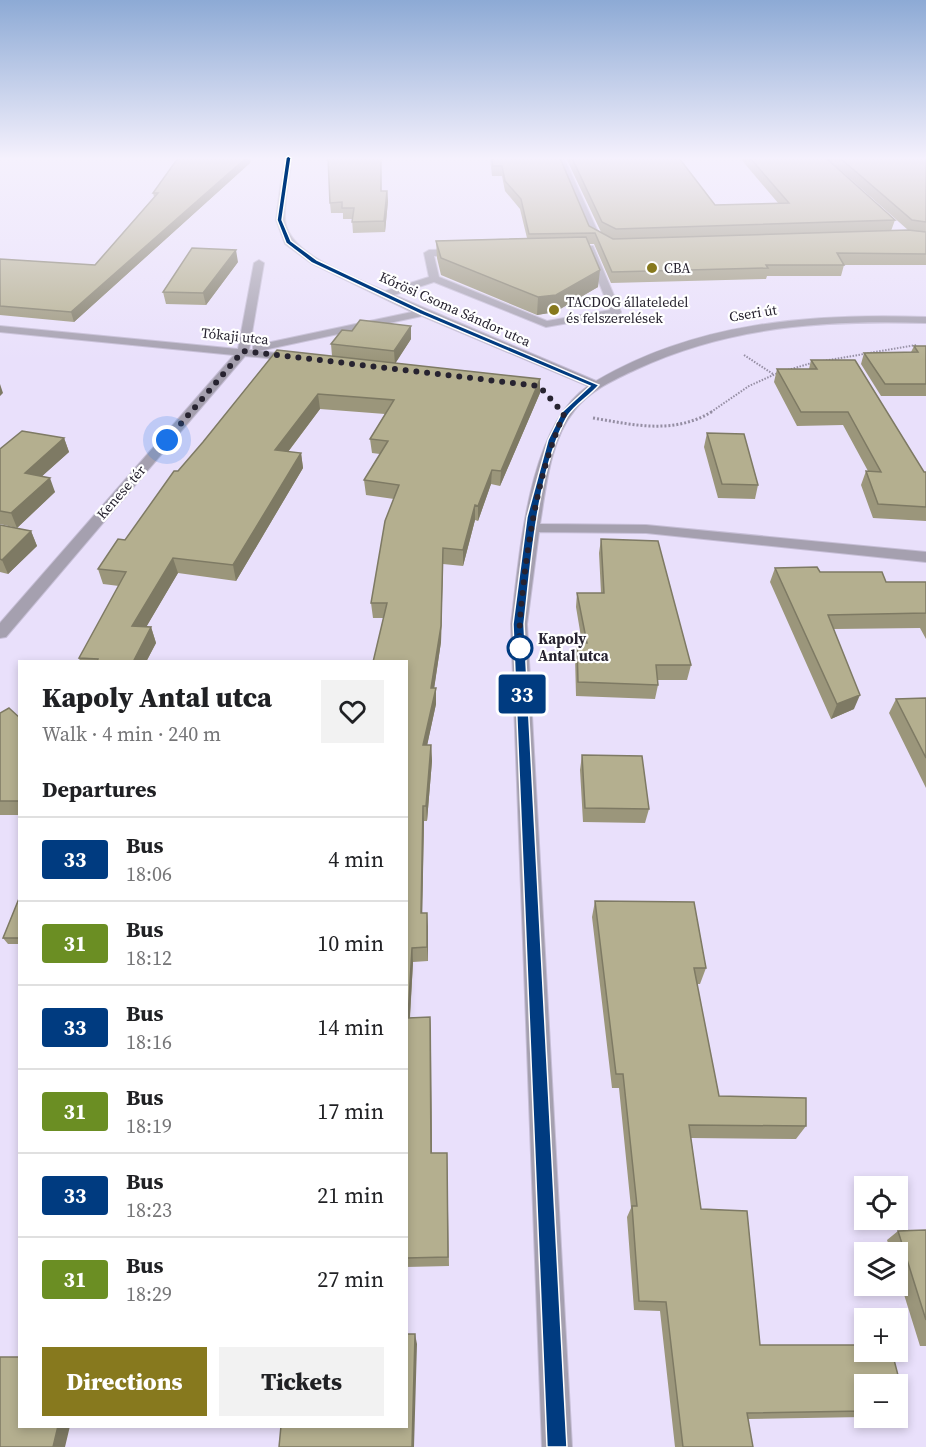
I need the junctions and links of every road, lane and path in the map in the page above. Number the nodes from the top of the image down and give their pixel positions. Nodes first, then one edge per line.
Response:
1 (281, 226) edge
2 (591, 226) edge
3 (624, 245) edge
4 (259, 263) dead end
5 (434, 279) junction
6 (384, 295) junction
7 (423, 313) junction
8 (926, 320) edge
9 (0, 329) edge
10 (924, 343) edge
11 (243, 351) junction
12 (314, 360) edge
13 (595, 385) junction
14 (564, 414) junction
15 (531, 528) junction
16 (926, 557) edge
17 (0, 633) edge
18 (557, 1447) edge

1 - 6 street, Kőrösi Csoma Sándor utca
2 - 3 street
4 - 11 street
5 - 5 street
5 - 6 street
6 - 7 street, Kőrösi Csoma Sándor utca
7 - 11 street
7 - 13 street, Kőrösi Csoma Sándor utca
8 - 13 street, Cseri út
9 - 11 street, Tókaji utca
10 - 14 path
11 - 12 street, Tókaji utca
11 - 17 street, Kenese tér
13 - 14 street, Cseri út
14 - 15 street
15 - 16 street
15 - 18 street

